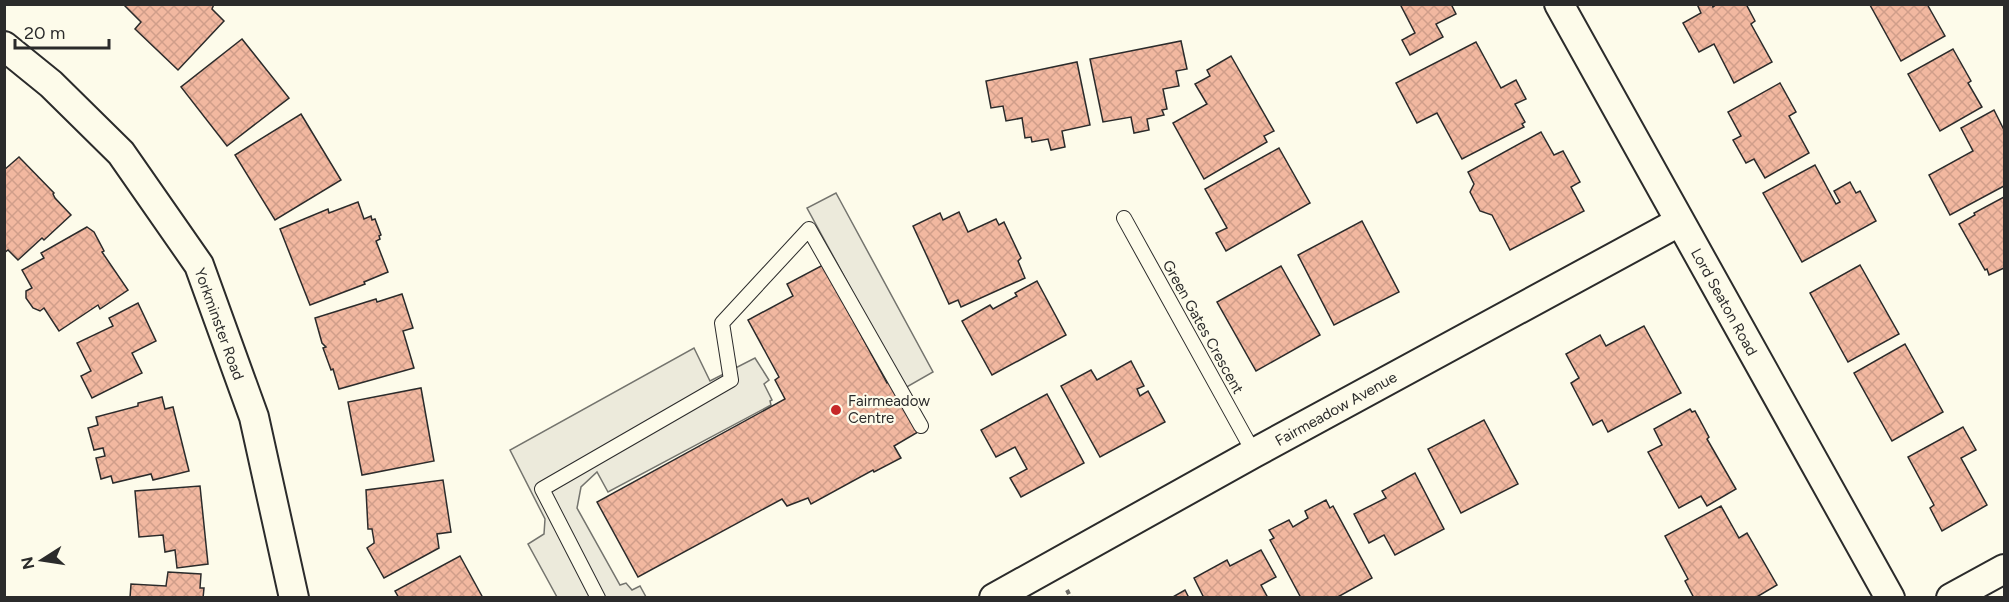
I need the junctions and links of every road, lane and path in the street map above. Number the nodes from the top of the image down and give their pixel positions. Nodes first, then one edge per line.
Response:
1 (1559, 4) edge
2 (4, 46) edge
3 (1124, 218) dead end
4 (1679, 222) junction
5 (921, 426) dead end
6 (1254, 453) junction
7 (2004, 569) edge
8 (294, 597) edge
9 (598, 597) edge
10 (993, 597) edge
11 (1890, 597) edge
12 (1951, 597) edge

1 - 4 street, Lord Seaton Road
2 - 8 street, Yorkminster Road
3 - 6 lane, Green Gates Crescent
4 - 6 street, Fairmeadow Avenue
4 - 11 street, Lord Seaton Road
5 - 9 lane
6 - 10 street, Fairmeadow Avenue
7 - 12 street

